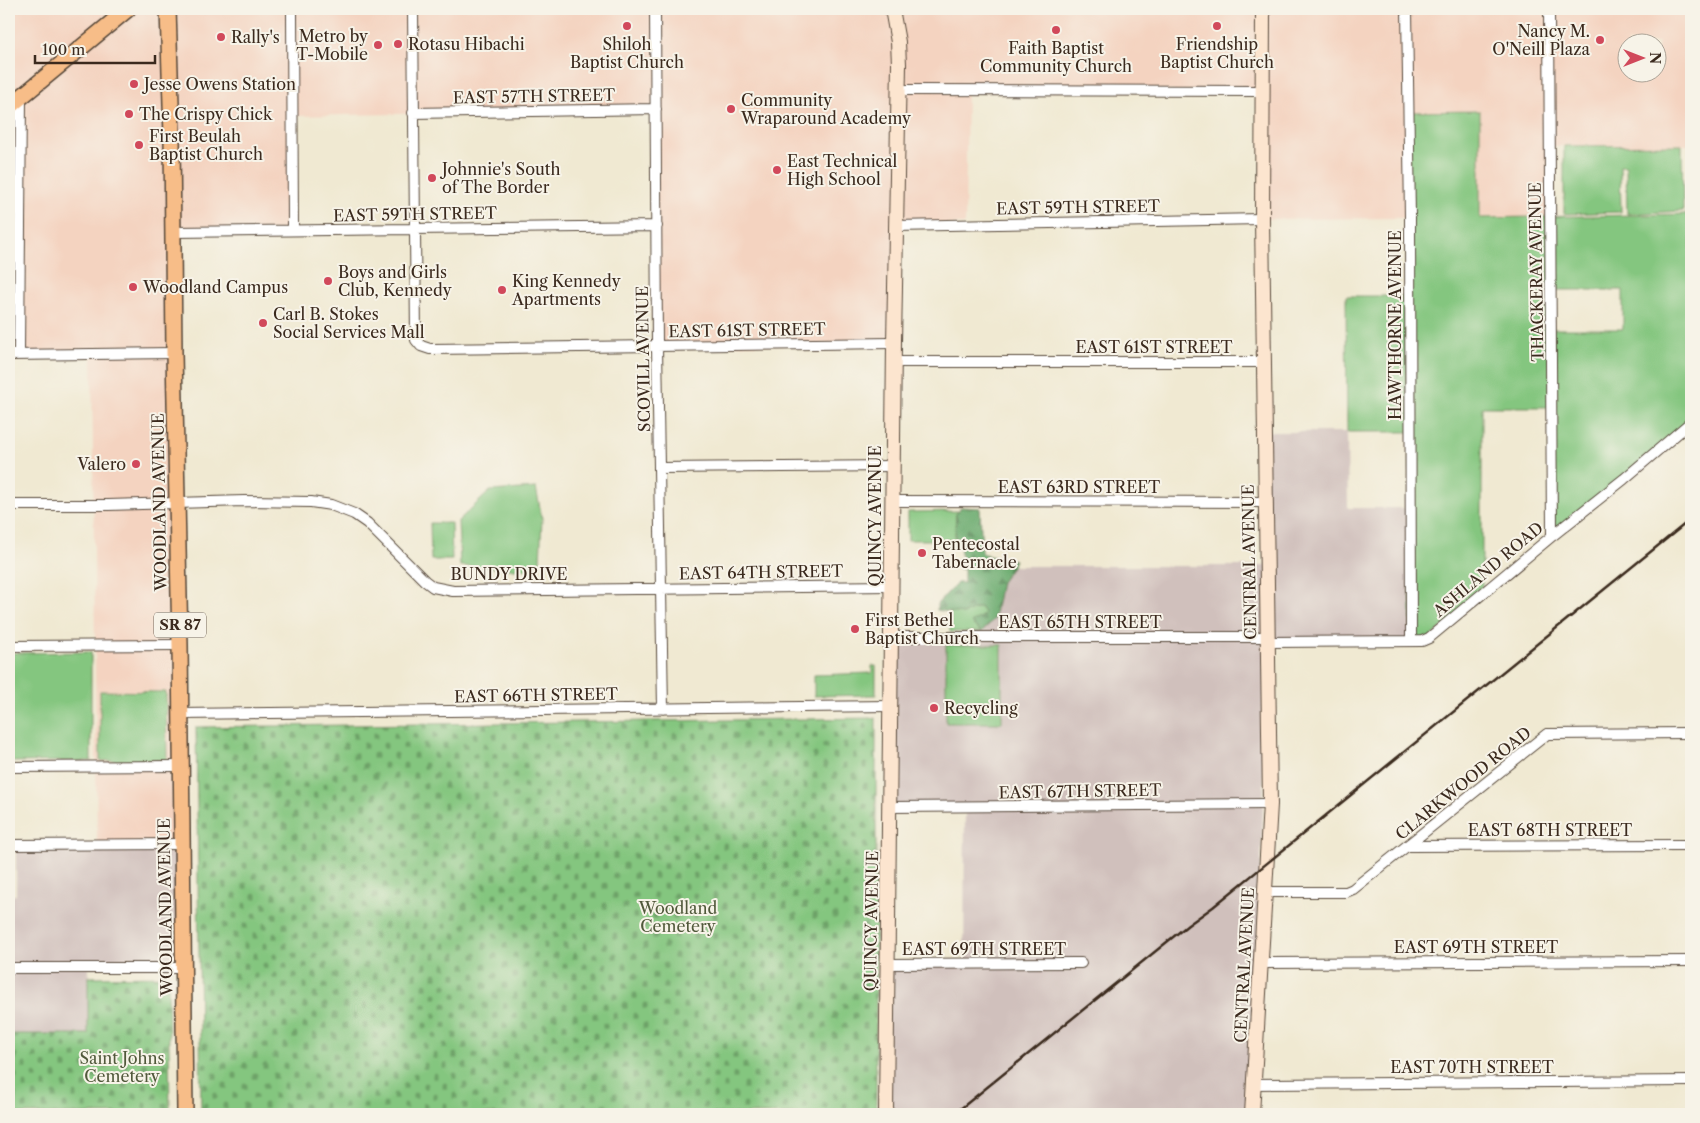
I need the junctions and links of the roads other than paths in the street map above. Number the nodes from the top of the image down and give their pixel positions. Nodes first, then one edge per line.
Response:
1 (128, 9) edge
2 (168, 9) edge
3 (292, 9) edge
4 (413, 9) edge
5 (655, 9) edge
6 (892, 9) edge
7 (1264, 9) edge
8 (1407, 9) edge
9 (1549, 9) edge
10 (898, 90) junction
11 (1263, 91) junction
12 (21, 97) junction
13 (9, 107) edge
14 (656, 109) junction
15 (414, 113) junction
16 (1262, 219) junction
17 (657, 226) junction
18 (896, 226) junction
19 (294, 230) junction
20 (414, 230) junction
21 (172, 232) junction
22 (894, 343) junction
23 (657, 346) junction
24 (174, 353) junction
25 (14, 355) edge
26 (894, 362) junction
27 (1264, 362) junction
28 (1691, 422) edge
29 (893, 466) junction
30 (659, 468) junction
31 (893, 501) junction
32 (1265, 502) junction
33 (177, 503) junction
34 (9, 506) edge
35 (1552, 536) junction
36 (892, 586) junction
37 (661, 589) junction
38 (891, 636) junction
39 (1269, 639) junction
40 (1411, 641) junction
41 (180, 645) junction
42 (9, 646) edge
43 (891, 706) junction
44 (663, 709) junction
45 (181, 714) junction
46 (1691, 733) edge
47 (182, 766) junction
48 (9, 767) edge
49 (1270, 804) junction
50 (890, 807) junction
51 (182, 844) junction
52 (9, 845) edge
53 (1691, 845) edge
54 (1409, 846) junction
55 (1266, 892) junction
56 (1691, 961) edge
57 (1081, 963) dead end
58 (1261, 963) junction
59 (888, 964) junction
60 (9, 968) edge
61 (183, 968) junction
62 (1691, 1081) edge
63 (1254, 1084) junction
64 (185, 1114) edge
65 (886, 1114) edge
66 (1252, 1114) edge

1 - 12 main road
2 - 21 main road, WOODLAND AVENUE / SR 87
3 - 19 street
4 - 15 street
5 - 14 street, SCOVILL AVENUE
6 - 10 street, QUINCY AVENUE
7 - 11 street, CENTRAL AVENUE
8 - 40 street, HAWTHORNE AVENUE
9 - 35 street, THACKERAY AVENUE
10 - 11 street
10 - 18 street, QUINCY AVENUE
11 - 16 street, CENTRAL AVENUE
12 - 13 main road
12 - 25 street
14 - 15 street, EAST 57TH STREET
14 - 17 street, SCOVILL AVENUE
15 - 20 street
16 - 18 street, EAST 59TH STREET
16 - 27 street, CENTRAL AVENUE
17 - 20 street, EAST 59TH STREET
17 - 23 street, SCOVILL AVENUE
18 - 22 street, QUINCY AVENUE
19 - 20 street, EAST 59TH STREET
19 - 21 street, EAST 59TH STREET
20 - 23 street, EAST 61ST STREET
21 - 24 main road, WOODLAND AVENUE / SR 87
22 - 23 street, EAST 61ST STREET
22 - 26 street, QUINCY AVENUE
23 - 30 street, SCOVILL AVENUE
24 - 25 street
24 - 33 main road, WOODLAND AVENUE / SR 87
26 - 27 street, EAST 61ST STREET
26 - 29 street, QUINCY AVENUE
27 - 32 street, CENTRAL AVENUE
28 - 35 street, ASHLAND ROAD
29 - 30 street
29 - 31 street, QUINCY AVENUE
30 - 37 street, SCOVILL AVENUE
31 - 32 street, EAST 63RD STREET
31 - 36 street, QUINCY AVENUE
32 - 39 street, CENTRAL AVENUE
33 - 34 street
33 - 37 street, BUNDY DRIVE
33 - 41 main road, WOODLAND AVENUE / SR 87
35 - 40 street, ASHLAND ROAD
36 - 37 street, EAST 64TH STREET
36 - 38 street, QUINCY AVENUE
37 - 44 street, SCOVILL AVENUE
38 - 39 street, EAST 65TH STREET
38 - 43 street, QUINCY AVENUE
39 - 40 street, ASHLAND ROAD
39 - 49 street, CENTRAL AVENUE
41 - 42 street
41 - 45 main road, WOODLAND AVENUE / SR 87
43 - 44 street, EAST 66TH STREET
43 - 50 street, QUINCY AVENUE
44 - 45 street, EAST 66TH STREET
45 - 47 main road, WOODLAND AVENUE / SR 87
46 - 54 street, CLARKWOOD ROAD
47 - 48 street
47 - 51 main road, WOODLAND AVENUE / SR 87
49 - 50 street, EAST 67TH STREET
49 - 55 street, CENTRAL AVENUE
50 - 59 street, QUINCY AVENUE
51 - 52 street
51 - 61 main road, WOODLAND AVENUE / SR 87
53 - 54 street, EAST 68TH STREET
54 - 55 street, CLARKWOOD ROAD
55 - 58 street, CENTRAL AVENUE
56 - 58 street, EAST 69TH STREET
57 - 59 street, EAST 69TH STREET
58 - 63 street, CENTRAL AVENUE
59 - 65 street, QUINCY AVENUE
60 - 61 street
61 - 64 main road, WOODLAND AVENUE / SR 87
62 - 63 street, EAST 70TH STREET
63 - 66 street, CENTRAL AVENUE

